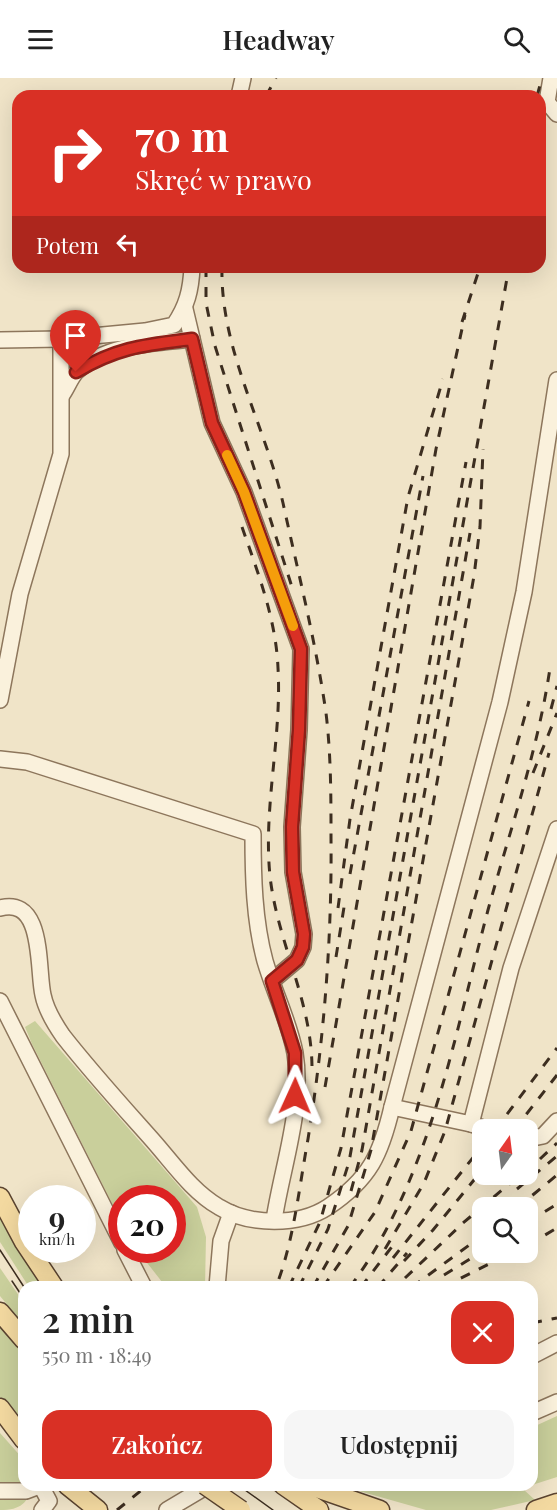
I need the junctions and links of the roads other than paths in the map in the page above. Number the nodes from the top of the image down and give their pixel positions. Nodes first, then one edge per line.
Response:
1 (551, 78) edge
2 (557, 114) edge
3 (192, 273) edge
4 (185, 309) junction
5 (61, 339) junction
6 (192, 339) junction
7 (0, 340) edge
8 (557, 380) edge
9 (62, 395) junction
10 (0, 700) edge
11 (0, 759) edge
12 (557, 829) edge
13 (0, 908) edge
14 (272, 981) junction
15 (0, 1001) edge
16 (392, 1107) junction
17 (557, 1121) edge
18 (471, 1124) joint
19 (538, 1137) edge
20 (0, 1197) edge
21 (231, 1213) junction
22 (108, 1215) edge
23 (274, 1220) junction
24 (132, 1263) edge
25 (50, 1281) edge
26 (141, 1281) edge
27 (217, 1281) edge
28 (0, 1312) edge
29 (18, 1333) edge
30 (557, 1343) edge
31 (538, 1353) edge
32 (557, 1402) edge
33 (0, 1408) edge
34 (538, 1410) edge
35 (18, 1432) edge
36 (0, 1491) edge
37 (18, 1491) edge
38 (45, 1491) edge
39 (74, 1491) edge
40 (197, 1491) edge
41 (215, 1491) edge
42 (292, 1491) edge
43 (325, 1491) edge
44 (557, 1503) edge
45 (42, 1510) edge
46 (98, 1510) edge
47 (166, 1510) edge
48 (241, 1510) edge
49 (319, 1510) edge
50 (380, 1510) edge
51 (536, 1510) edge

1 - 2 lane
3 - 4 lane
4 - 5 lane
4 - 6 lane
5 - 7 lane
5 - 9 lane
6 - 9 lane
6 - 14 lane
8 - 16 lane
9 - 10 lane
11 - 14 lane
12 - 18 lane
13 - 21 lane
14 - 23 lane
15 - 22 lane
16 - 18 lane
16 - 23 lane
17 - 19 lane
20 - 25 main road
21 - 23 lane
21 - 27 lane
24 - 26 lane
28 - 29 main road
30 - 31 lane
32 - 34 lane
33 - 35 main road
36 - 37 lane
38 - 45 lane
39 - 46 main road
40 - 47 lane
41 - 48 main road, bridge
42 - 49 main road
43 - 50 main road
44 - 51 main road

